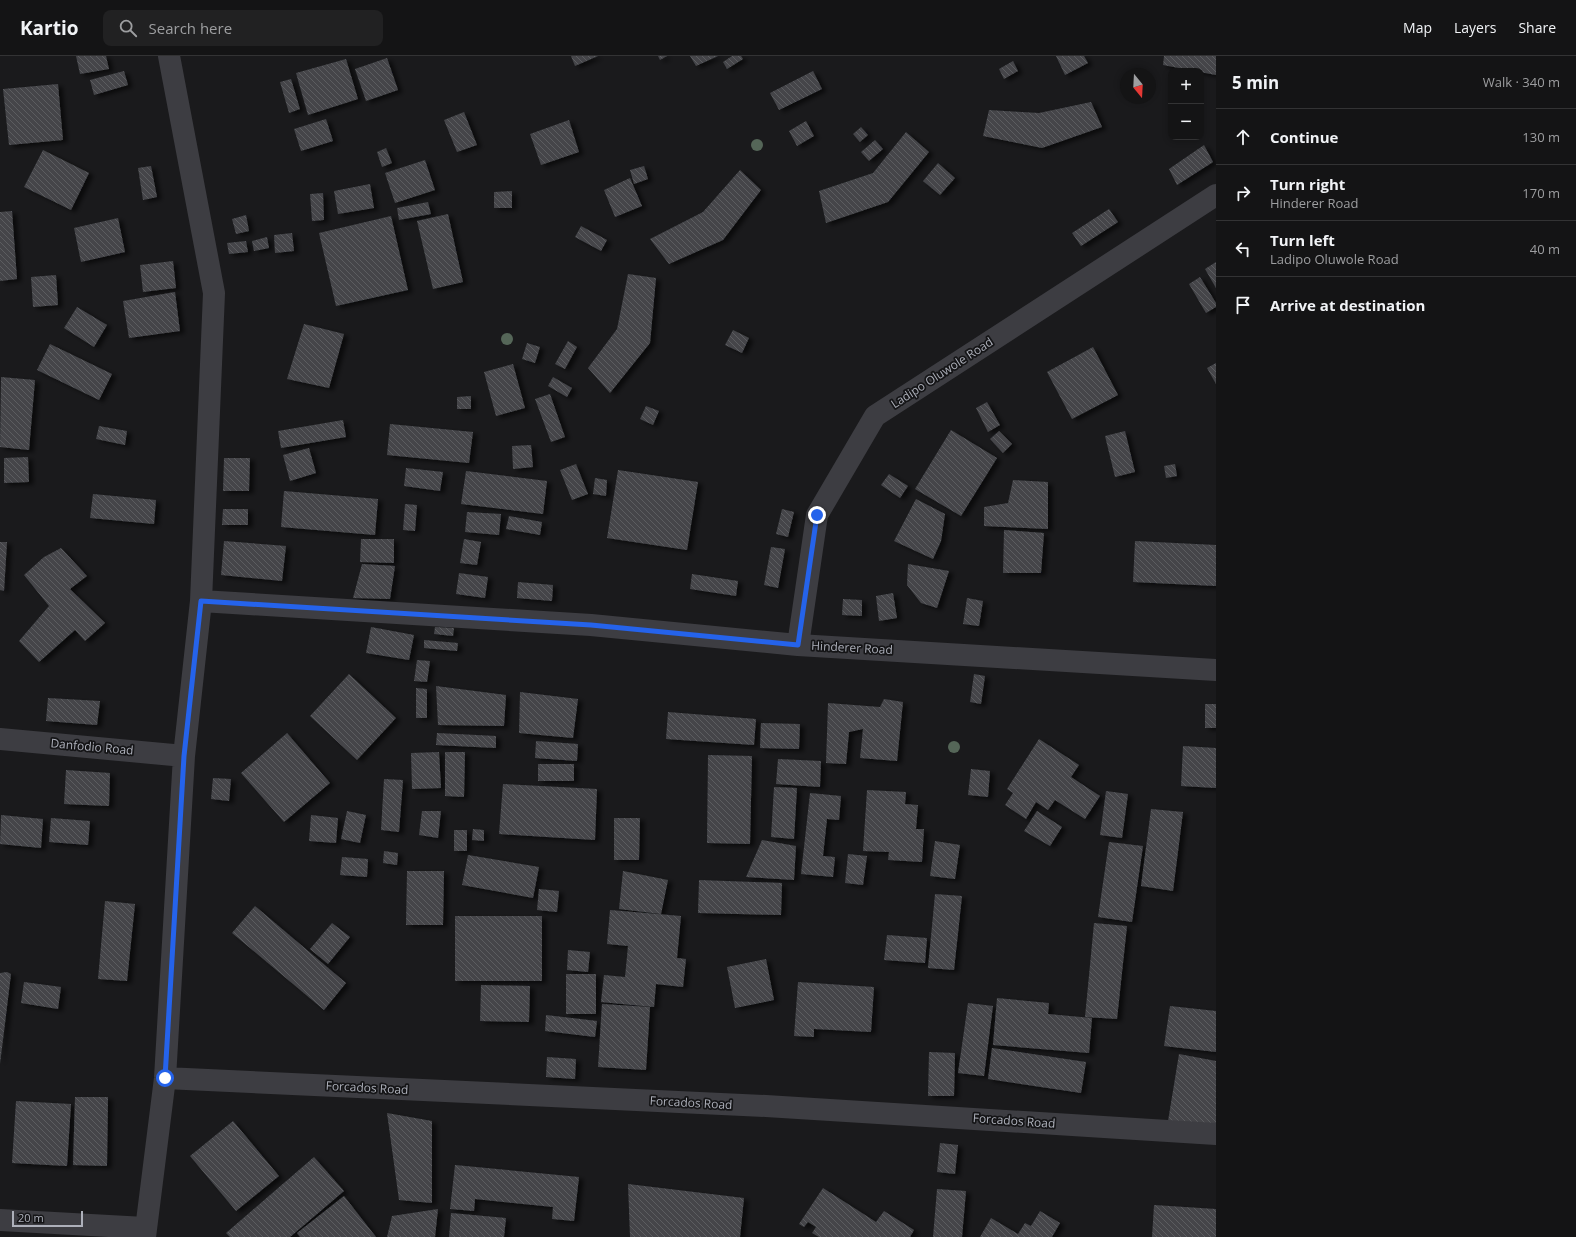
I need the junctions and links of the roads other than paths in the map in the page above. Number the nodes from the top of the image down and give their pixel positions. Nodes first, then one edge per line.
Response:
1 (169, 56) edge
2 (1216, 195) edge
3 (201, 601) junction
4 (798, 645) junction
5 (1216, 670) edge
6 (0, 739) edge
7 (184, 756) junction
8 (165, 1078) junction
9 (1216, 1134) edge
10 (0, 1220) edge
11 (145, 1232) edge

1 - 3 street
2 - 4 street, Ladipo Oluwole Road
3 - 4 street, Hinderer Road
3 - 7 street
4 - 5 street, Hinderer Road
6 - 7 street, Danfodio Road
7 - 8 street
8 - 9 street, Forcados Road
8 - 11 street
10 - 11 street

